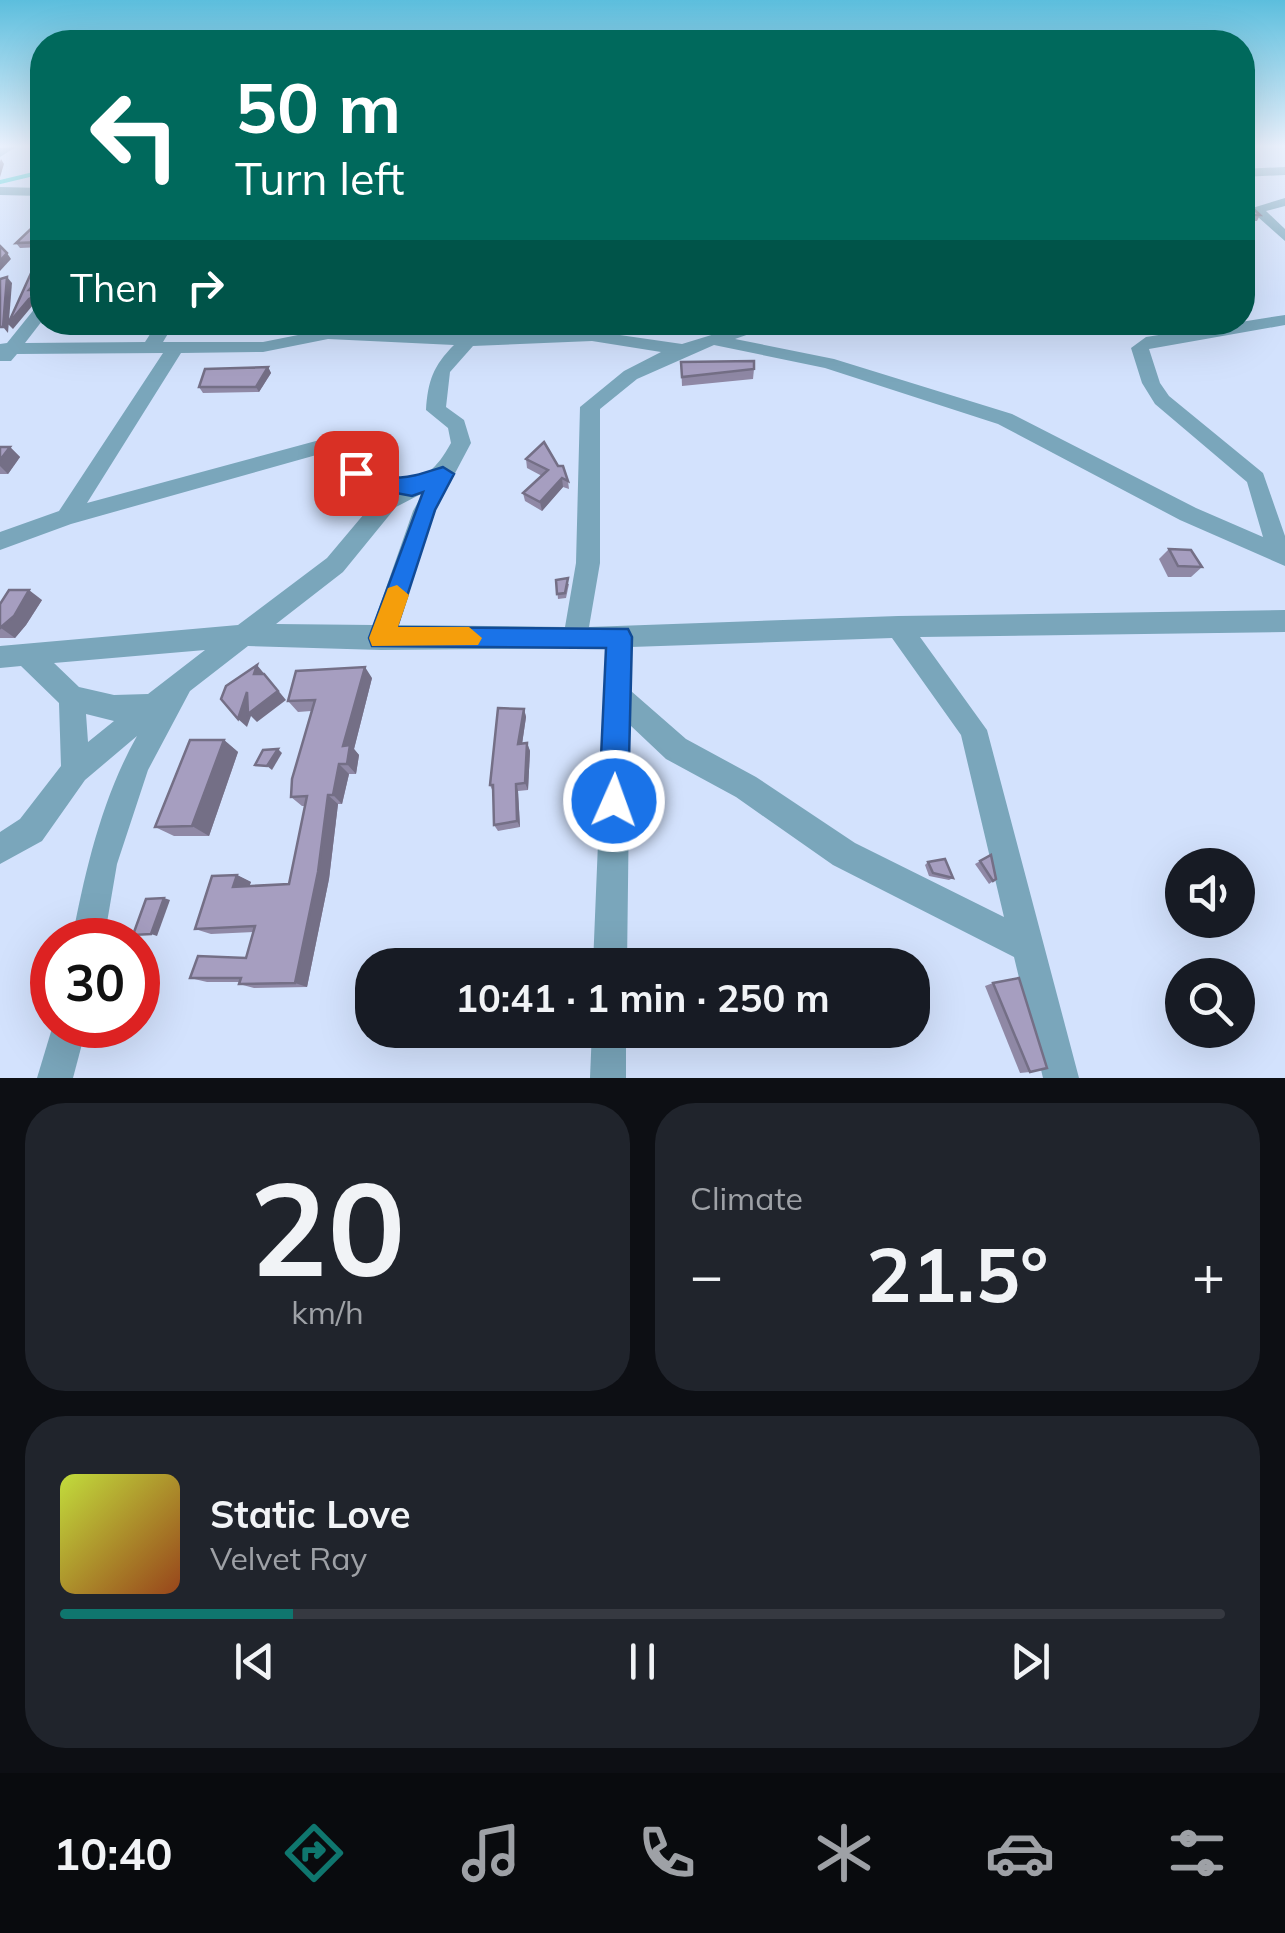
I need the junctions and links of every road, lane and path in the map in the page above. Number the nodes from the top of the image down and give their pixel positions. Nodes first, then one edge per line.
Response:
1 (1285, 202) edge
2 (1285, 237) edge
3 (1285, 320) edge
4 (1255, 325) edge
5 (30, 329) edge
6 (158, 335) edge
7 (309, 335) edge
8 (472, 335) edge
9 (615, 335) edge
10 (732, 335) edge
11 (1190, 335) edge
12 (716, 340) junction
13 (150, 348) junction
14 (175, 348) junction
15 (682, 350) junction
16 (4, 354) edge
17 (443, 474) junction
18 (412, 488) junction
19 (67, 517) junction
20 (0, 542) edge
21 (1282, 555) edge
22 (1285, 621) edge
23 (898, 626) junction
24 (248, 635) junction
25 (619, 637) junction
26 (381, 638) junction
27 (575, 638) junction
28 (28, 656) junction
29 (0, 657) edge
30 (181, 683) junction
31 (617, 696) junction
32 (72, 698) junction
33 (149, 706) junction
34 (76, 770) junction
35 (0, 849) edge
36 (92, 918) edge
37 (1025, 945) junction
38 (610, 948) edge
39 (63, 1048) edge
40 (609, 1048) edge
41 (54, 1078) edge
42 (608, 1078) edge
43 (1061, 1078) edge

1 - 2 street
3 - 4 street
5 - 16 street
6 - 13 street
7 - 14 street
8 - 17 street
9 - 15 street
10 - 12 street
11 - 21 street
12 - 15 street
12 - 21 street
13 - 14 street
13 - 16 street
14 - 19 street
15 - 27 street
17 - 18 street
17 - 26 street
18 - 19 street
18 - 24 street
19 - 20 street
22 - 23 street
23 - 25 street
23 - 37 street
24 - 26 street
24 - 28 street
24 - 30 street
25 - 27 street
25 - 31 street
26 - 27 street
28 - 29 street
28 - 32 street
30 - 33 street
30 - 36 street
31 - 37 street
31 - 38 street
32 - 33 street
32 - 34 street
33 - 34 street
34 - 35 street
37 - 43 street
39 - 41 street
40 - 42 street

